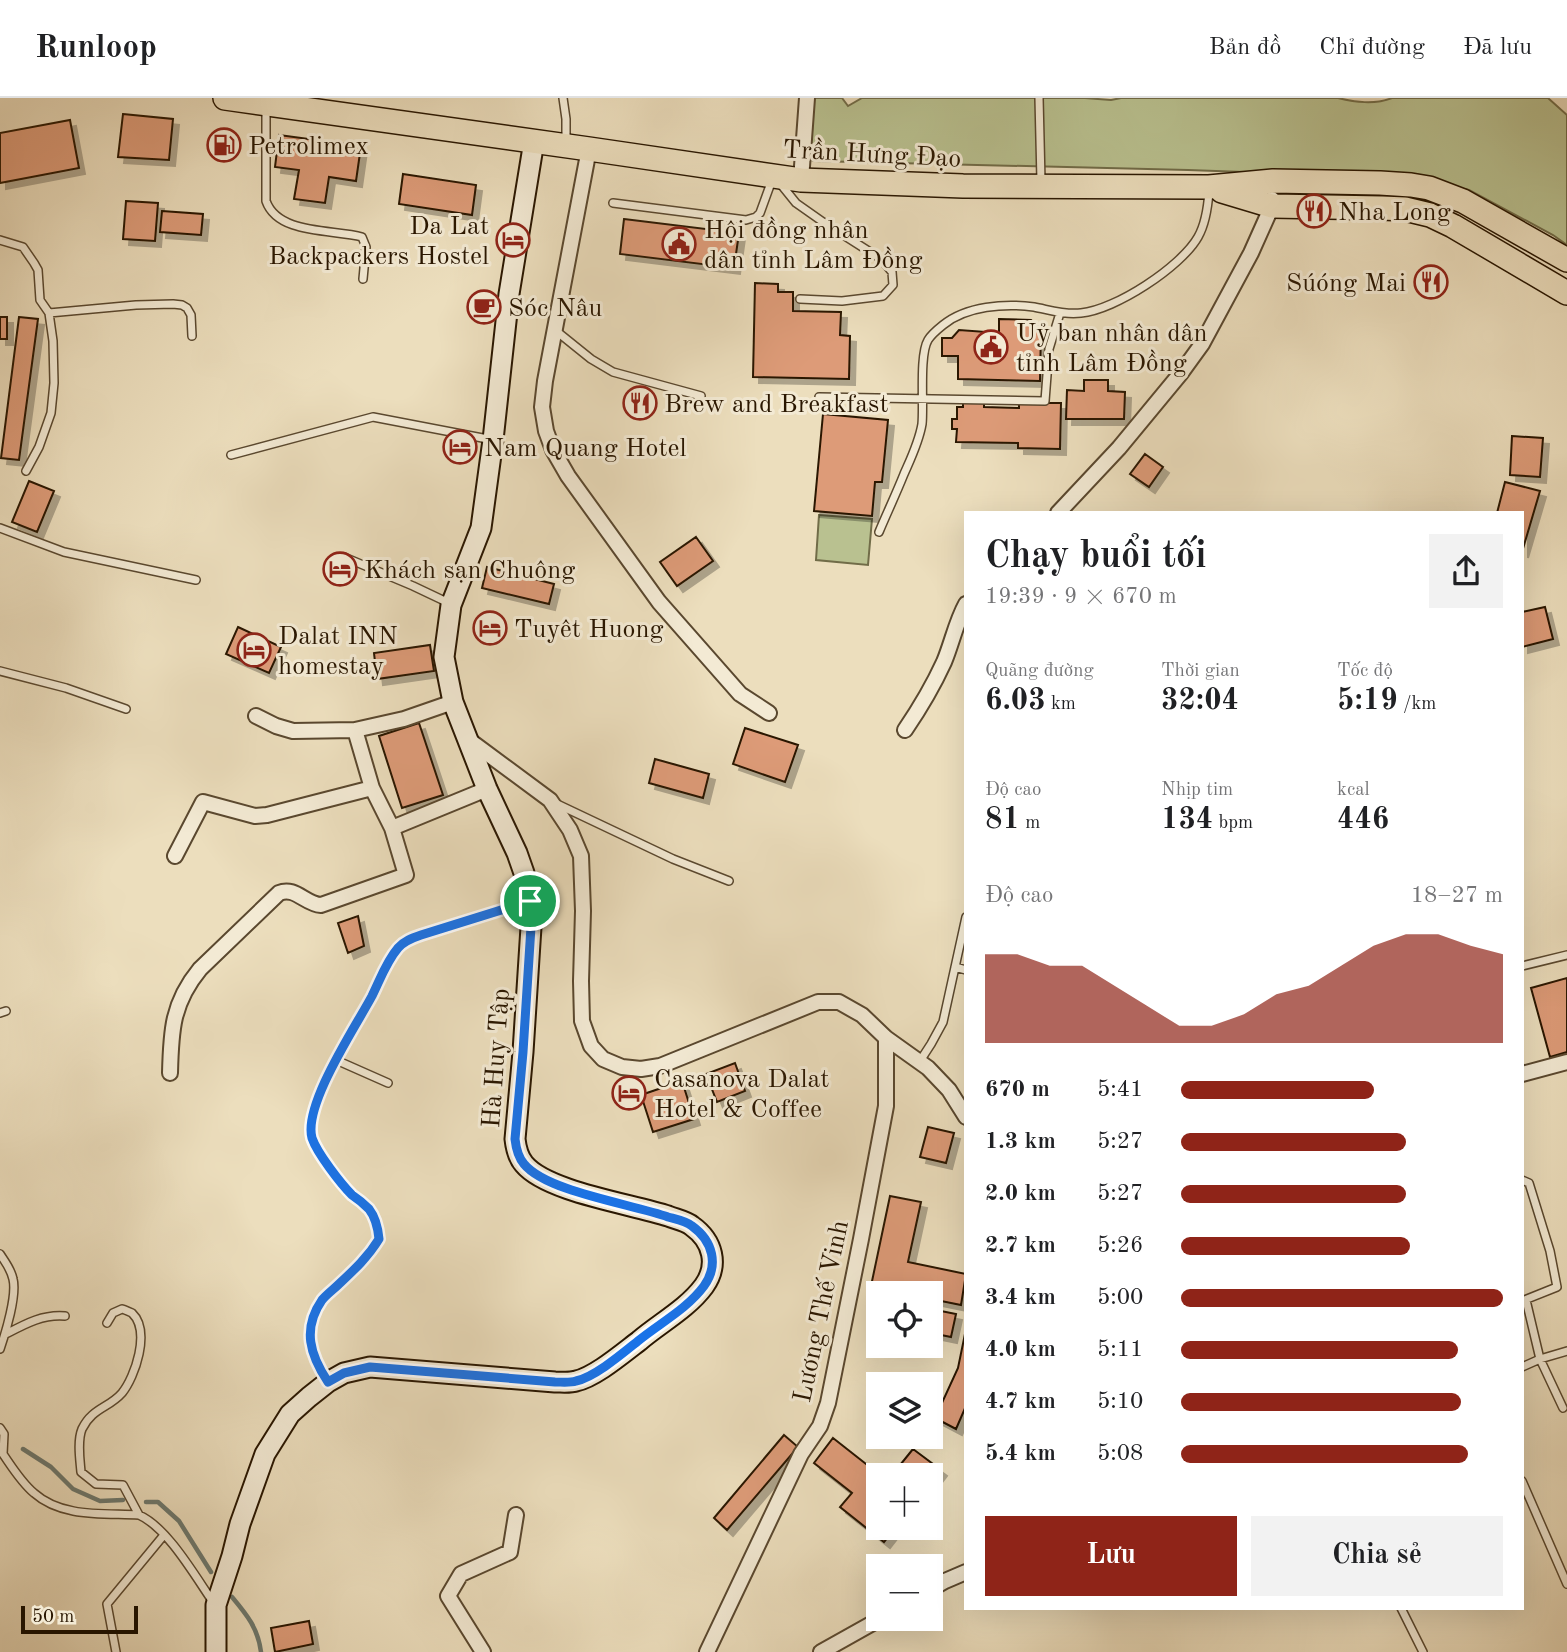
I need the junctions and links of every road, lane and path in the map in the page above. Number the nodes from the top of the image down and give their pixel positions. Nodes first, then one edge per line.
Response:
1 (225, 98) edge
2 (563, 98) edge
3 (807, 98) edge
4 (1039, 98) edge
5 (266, 104) junction
6 (534, 141) junction
7 (578, 147) junction
8 (774, 176) junction
9 (800, 180) junction
10 (1273, 181) junction
11 (1041, 186) junction
12 (1209, 187) junction
13 (613, 203) dead end
14 (1272, 205) junction
15 (0, 240) edge
16 (1567, 260) edge
17 (363, 279) dead end
18 (1566, 293) edge
19 (800, 299) dead end
20 (49, 313) junction
21 (1060, 313) junction
22 (554, 330) junction
23 (192, 336) dead end
24 (701, 396) dead end
25 (819, 397) dead end
26 (922, 398) junction
27 (494, 440) junction
28 (231, 455) dead end
29 (26, 471) dead end
30 (1060, 511) edge
31 (0, 528) edge
32 (879, 533) dead end
33 (344, 557) dead end
34 (197, 580) dead end
35 (451, 605) junction
36 (964, 609) edge
37 (0, 671) edge
38 (453, 702) junction
39 (126, 709) dead end
40 (769, 713) dead end
41 (256, 716) dead end
42 (355, 730) junction
43 (905, 730) dead end
44 (468, 740) junction
45 (372, 788) junction
46 (487, 789) junction
47 (550, 800) junction
48 (392, 828) junction
49 (175, 856) dead end
50 (729, 881) dead end
51 (530, 901) junction
52 (964, 926) edge
53 (1567, 955) edge
54 (1524, 966) edge
55 (955, 967) junction
56 (964, 969) edge
57 (886, 1038) junction
58 (336, 1060) junction
59 (920, 1061) junction
60 (1567, 1062) edge
61 (170, 1073) dead end
62 (1524, 1073) edge
63 (387, 1083) dead end
64 (964, 1113) edge
65 (1524, 1181) edge
66 (0, 1254) edge
67 (1524, 1300) edge
68 (65, 1316) dead end
69 (107, 1322) dead end
70 (6, 1334) junction
71 (0, 1349) edge
72 (1567, 1351) edge
73 (1540, 1359) junction
74 (1524, 1366) edge
75 (328, 1382) junction
76 (1563, 1408) dead end
77 (0, 1428) edge
78 (1, 1455) edge
79 (1524, 1486) edge
80 (139, 1515) junction
81 (516, 1515) dead end
82 (164, 1535) junction
83 (964, 1573) edge
84 (943, 1582) edge
85 (1567, 1584) edge
86 (216, 1605) junction
87 (1402, 1610) edge
88 (866, 1627) edge
89 (1421, 1649) edge
90 (116, 1652) edge
91 (216, 1652) edge
92 (484, 1652) edge
93 (707, 1652) edge
94 (821, 1652) edge

1 - 5 main road, Trần Hưng Đạo
2 - 7 lane
3 - 9 street
4 - 11 lane
5 - 6 main road, Trần Hưng Đạo
5 - 17 lane
6 - 7 main road, Trần Hưng Đạo
6 - 27 street, Hà Huy Tập
7 - 8 main road, Trần Hưng Đạo
7 - 22 street
8 - 9 main road, Trần Hưng Đạo
8 - 13 lane
8 - 19 lane
9 - 11 main road, Trần Hưng Đạo
10 - 12 main road, Trần Hưng Đạo
10 - 14 street
10 - 16 main road, Trần Hưng Đạo
11 - 12 main road, Trần Hưng Đạo
12 - 14 main road, Trần Hưng Đạo
12 - 21 lane
14 - 18 main road, Trần Hưng Đạo
14 - 30 street
15 - 20 lane
20 - 23 lane
20 - 29 lane
21 - 26 lane
21 - 26 lane
22 - 24 lane
22 - 40 street
25 - 26 lane
26 - 32 lane
27 - 28 lane
27 - 35 street, Hà Huy Tập
31 - 34 lane
33 - 35 lane
35 - 38 street, Hà Huy Tập
36 - 43 street
37 - 39 lane
38 - 42 street
38 - 44 street, Hà Huy Tập
41 - 42 street
42 - 45 street
44 - 46 street, Hà Huy Tập
44 - 47 street
45 - 48 street
45 - 49 street
46 - 48 street
46 - 51 street, Hà Huy Tập
47 - 50 lane
47 - 57 street
48 - 61 street
51 - 58 lane
51 - 75 street, Hà Huy Tập
52 - 55 lane
53 - 54 lane
55 - 56 lane
55 - 59 lane
57 - 59 street
57 - 93 street, Lương Thế Vinh
58 - 63 lane
58 - 75 lane
59 - 64 street
60 - 62 street
65 - 67 lane
66 - 70 lane
67 - 73 lane
68 - 70 lane
69 - 80 lane
70 - 71 lane
72 - 73 lane
73 - 74 lane
73 - 76 lane
75 - 86 street, Hà Huy Tập
77 - 78 lane
78 - 80 lane
79 - 85 lane
80 - 82 lane
81 - 92 street
82 - 86 lane
82 - 90 lane
83 - 84 street
86 - 91 street, Hà Huy Tập
87 - 89 lane
88 - 94 street

